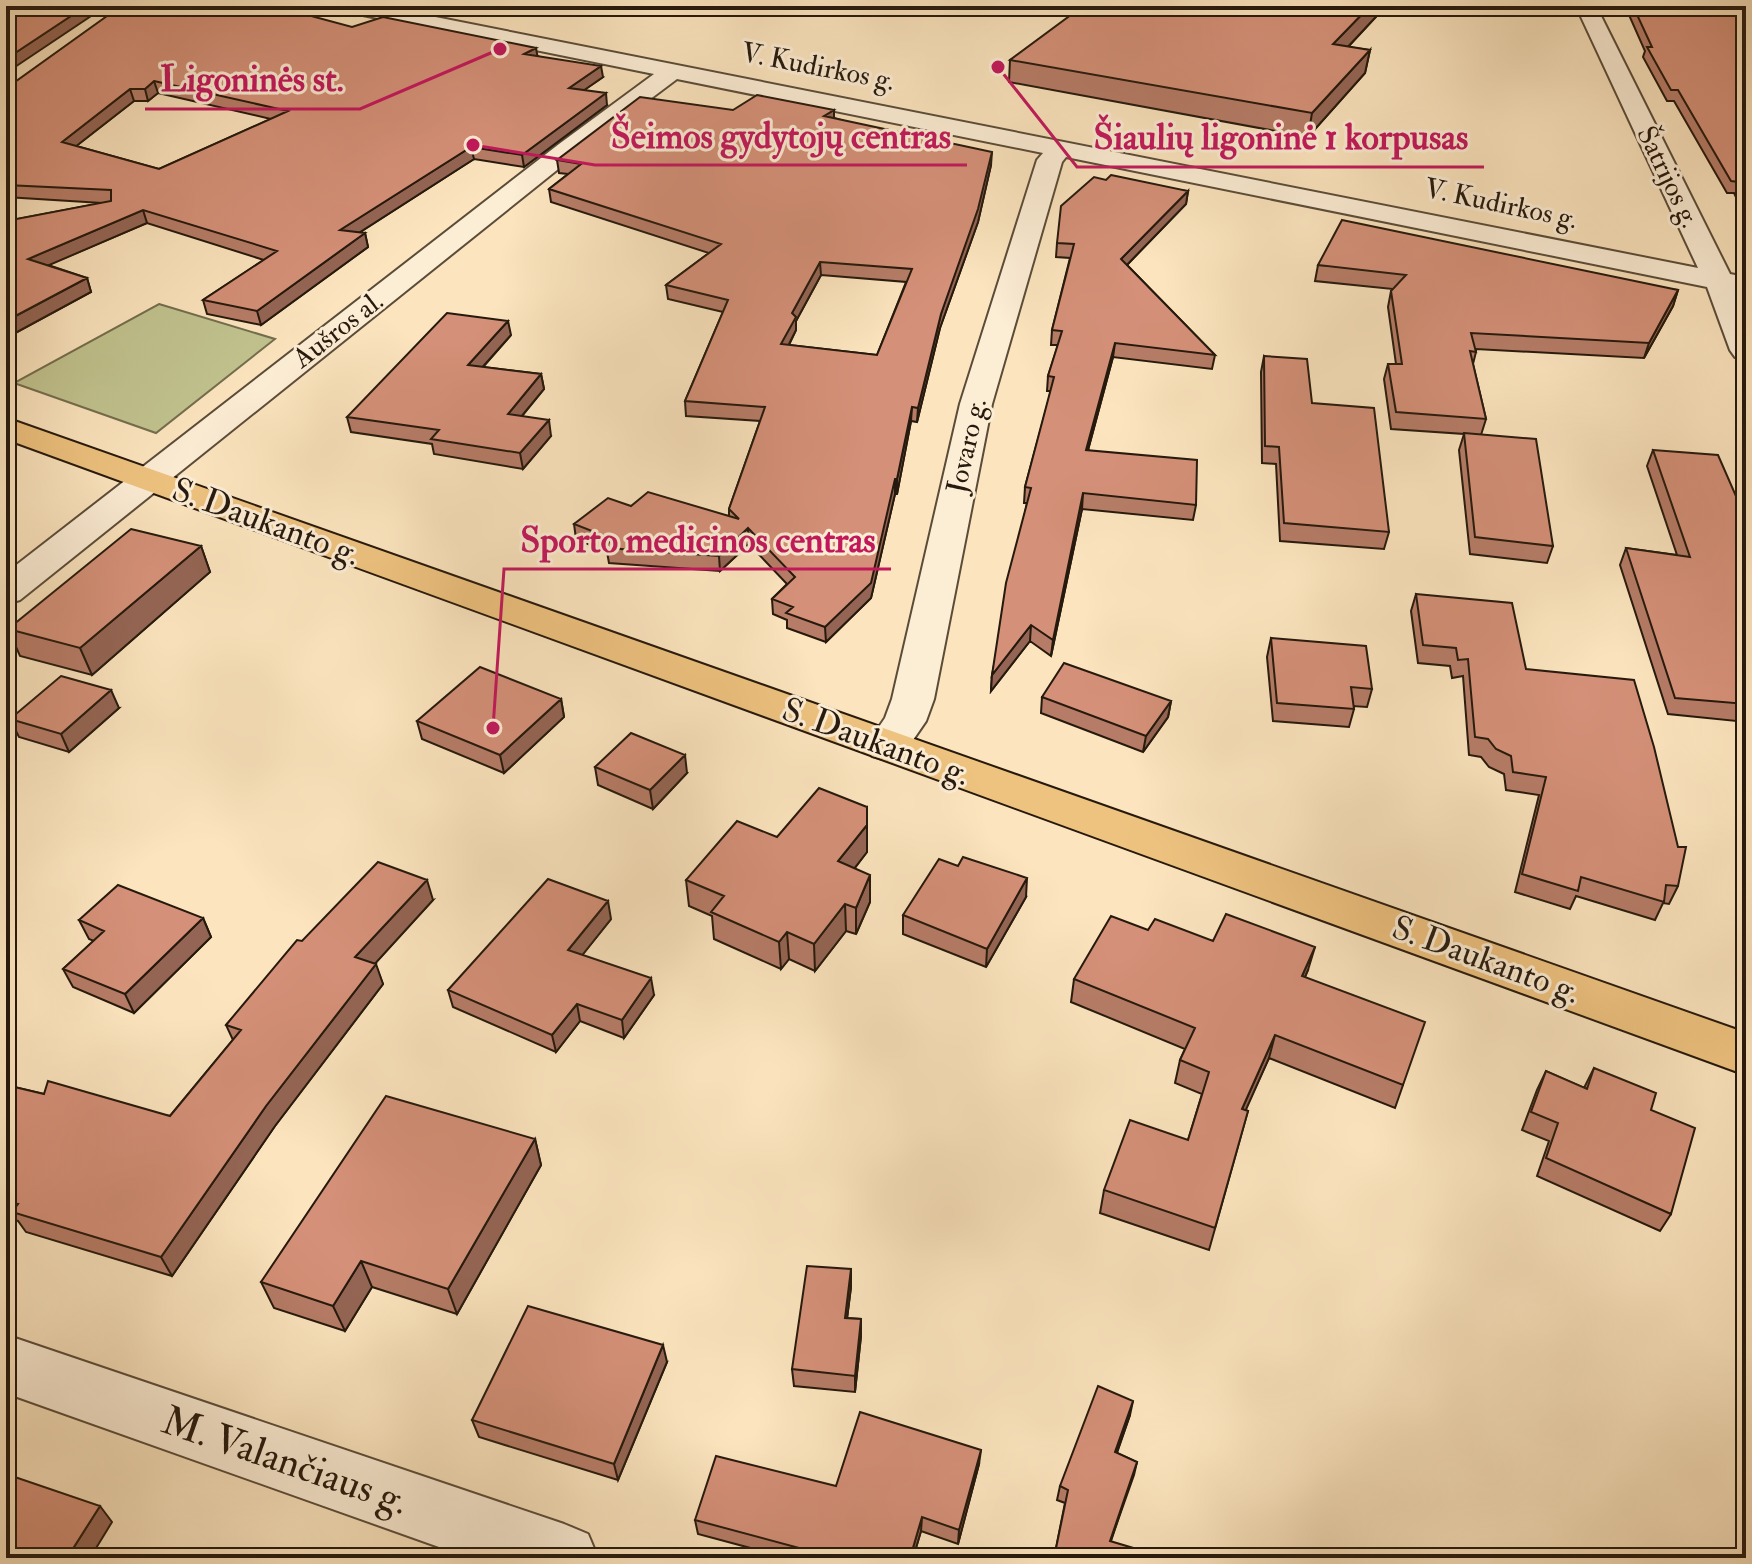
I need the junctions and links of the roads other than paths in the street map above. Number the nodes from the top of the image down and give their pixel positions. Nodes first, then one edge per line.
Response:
1 (348, 6) edge
2 (1586, 6) edge
3 (673, 71) junction
4 (1060, 149) junction
5 (1733, 284) edge
6 (1746, 350) edge
7 (6, 428) edge
8 (148, 480) junction
9 (6, 592) edge
10 (887, 746) junction
11 (1746, 1054) edge
12 (6, 1364) edge
13 (564, 1558) edge

1 - 3 street, V. Kudirkos g.
2 - 5 street, Šatrijos g.
3 - 4 street, V. Kudirkos g.
3 - 8 street, Aušros al.
4 - 5 street, V. Kudirkos g.
4 - 10 street, Jovaro g.
5 - 6 street, Šatrijos g.
7 - 8 main road, S. Daukanto g.
8 - 9 street, Aušros al.
8 - 10 main road, S. Daukanto g.
10 - 11 main road, S. Daukanto g.
12 - 13 street, M. Valančiaus g.

